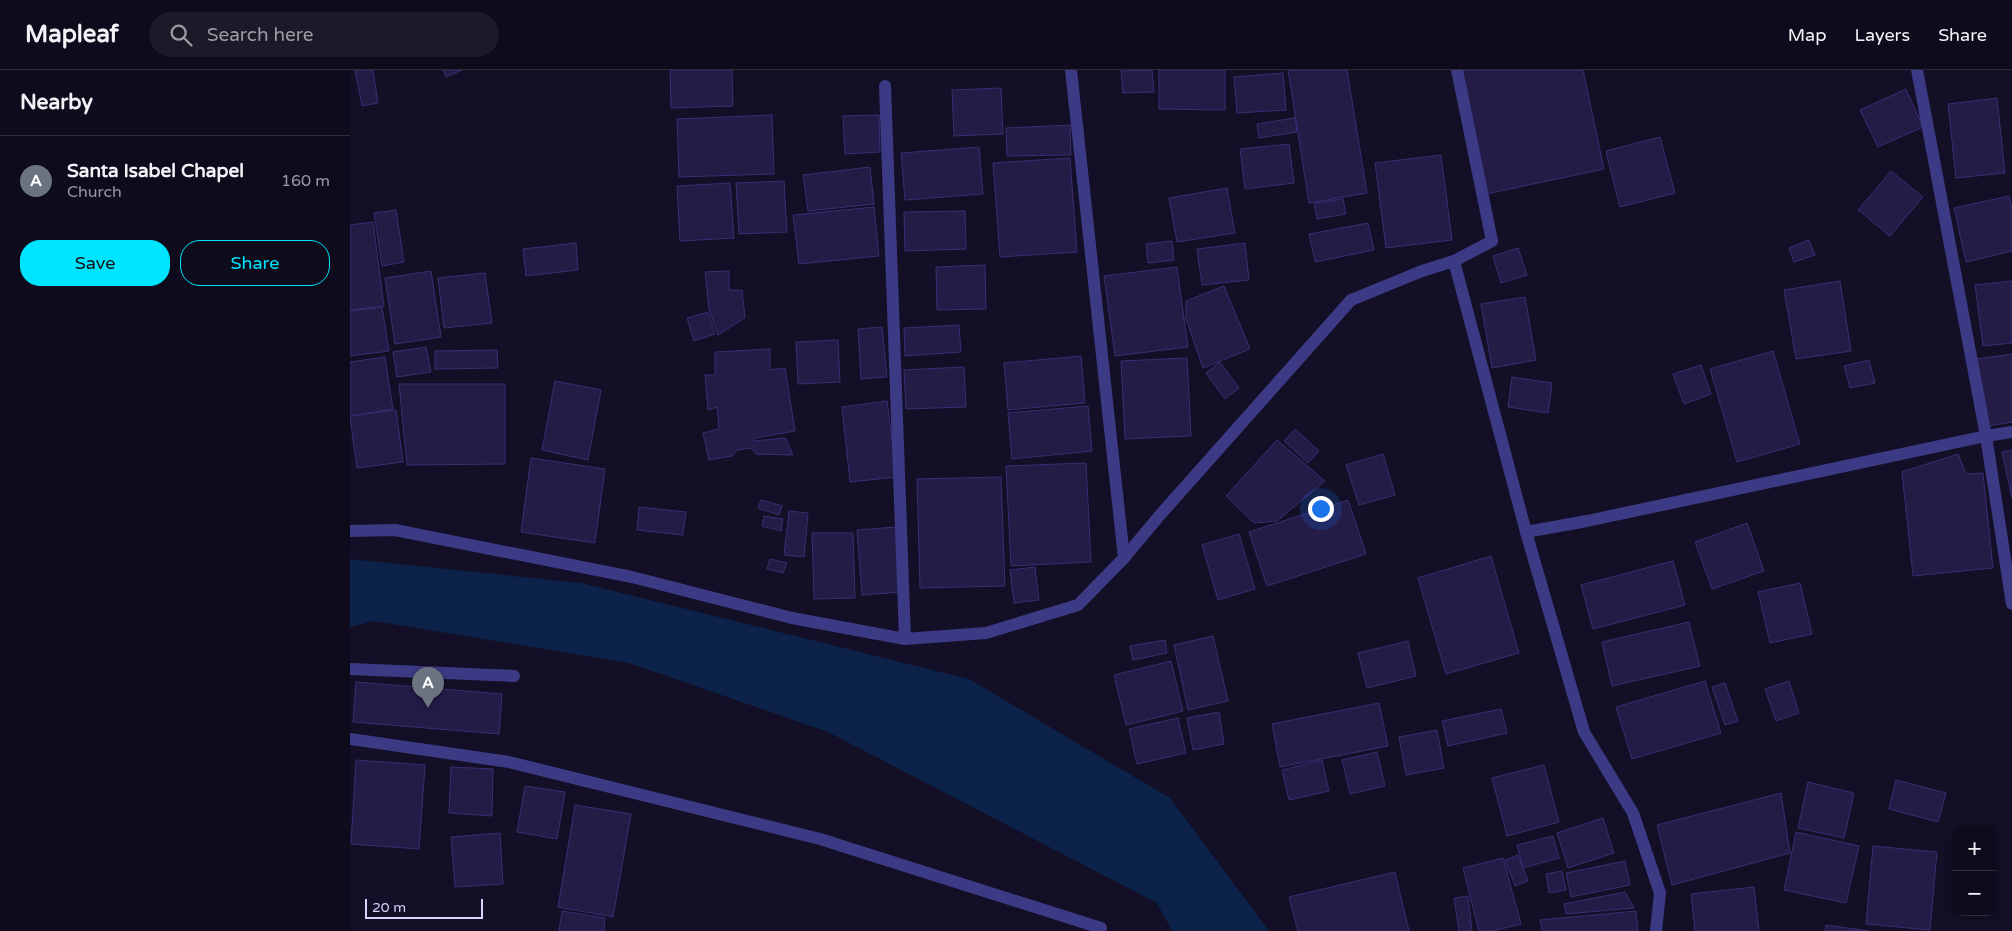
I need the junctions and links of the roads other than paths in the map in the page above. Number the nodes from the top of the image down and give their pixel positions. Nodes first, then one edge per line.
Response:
1 (1071, 70) edge
2 (1456, 70) edge
3 (1917, 70) edge
4 (885, 86) dead end
5 (1454, 261) junction
6 (2012, 432) edge
7 (1986, 436) junction
8 (350, 531) edge
9 (1526, 532) junction
10 (1124, 558) junction
11 (2012, 604) edge
12 (905, 639) junction
13 (350, 670) edge
14 (514, 676) dead end
15 (350, 739) edge
16 (1101, 928) dead end
17 (1656, 931) edge

1 - 10 street
2 - 5 street
3 - 7 street
4 - 12 street
5 - 9 street
5 - 10 street
6 - 7 street
7 - 9 street
7 - 11 street
8 - 12 street
9 - 17 street
10 - 12 street
13 - 14 street
15 - 16 street

